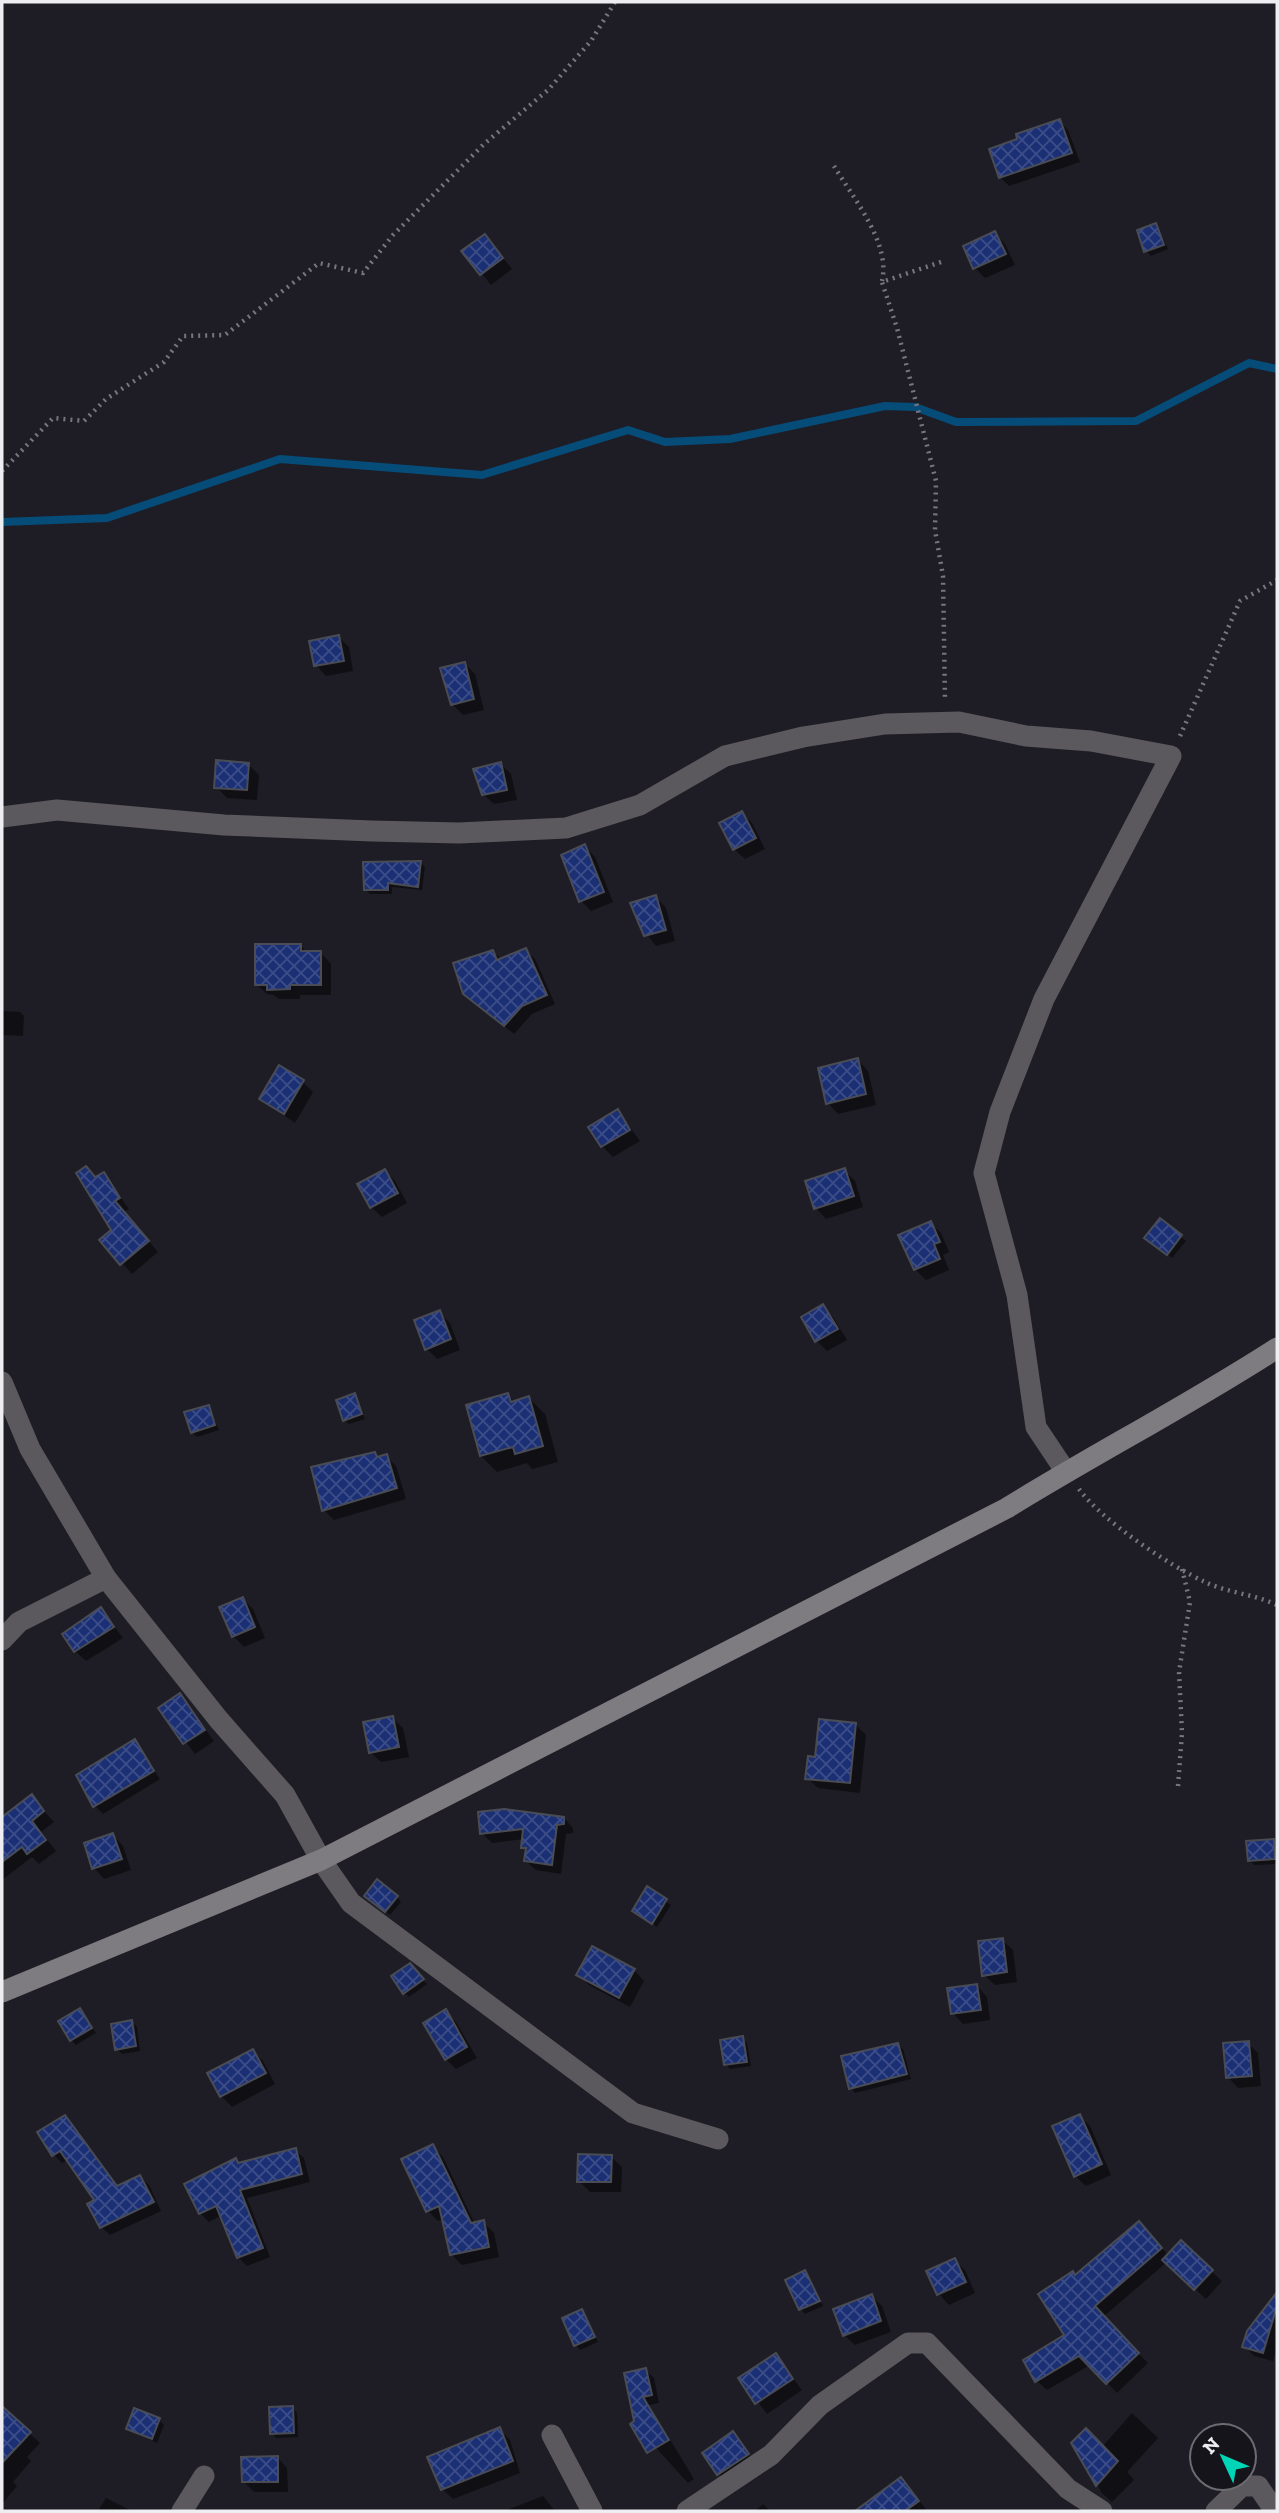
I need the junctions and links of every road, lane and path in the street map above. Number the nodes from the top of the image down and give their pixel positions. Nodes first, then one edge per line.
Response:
1 (615, 2) edge
2 (834, 166) dead end
3 (942, 261) dead end
4 (882, 282) junction
5 (2, 471) edge
6 (1277, 580) edge
7 (944, 723) junction
8 (1171, 756) junction
9 (2, 817) edge
10 (1277, 1348) edge
11 (2, 1382) edge
12 (1066, 1472) junction
13 (1182, 1569) junction
14 (106, 1578) junction
15 (1277, 1605) edge
16 (2, 1640) edge
17 (1178, 1786) dead end
18 (321, 1860) junction
19 (2, 1992) edge
20 (718, 2140) dead end
21 (552, 2435) dead end
22 (204, 2476) dead end
23 (182, 2511) edge
24 (592, 2511) edge
25 (687, 2511) edge
26 (1102, 2511) edge
27 (1216, 2511) edge
28 (1275, 2511) edge

1 - 5 path
2 - 4 path
3 - 4 path
4 - 7 path
6 - 8 path
7 - 8 street
7 - 9 street
8 - 12 street
10 - 12 street
11 - 14 street
12 - 13 path
12 - 18 street
13 - 15 path
13 - 17 path
14 - 16 street
14 - 18 street
18 - 19 street
18 - 20 street
21 - 24 street
22 - 23 street
25 - 26 street
27 - 28 street

